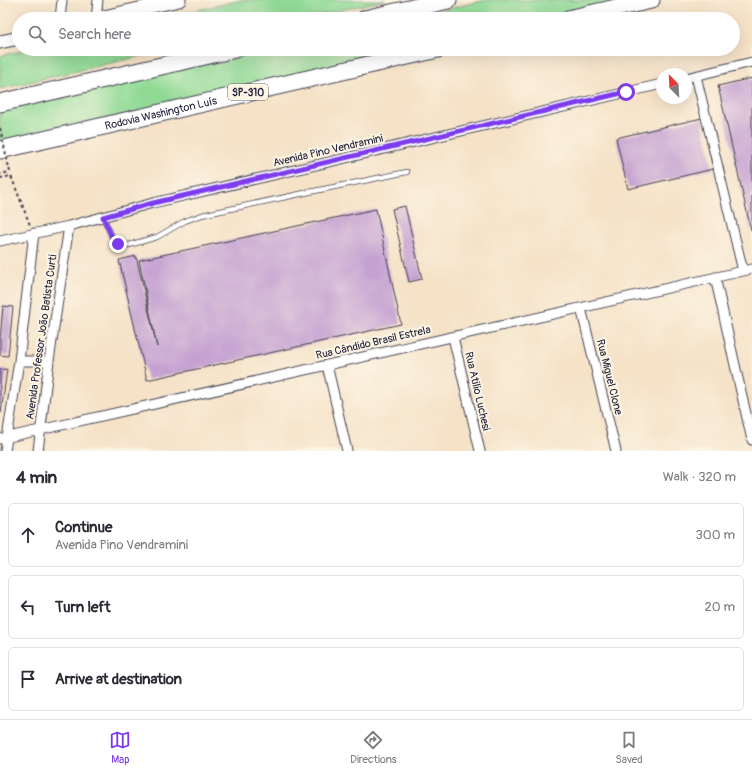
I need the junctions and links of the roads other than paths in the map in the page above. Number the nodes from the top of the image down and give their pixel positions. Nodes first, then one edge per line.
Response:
1 (62, 0) edge
2 (98, 0) edge
3 (179, 0) edge
4 (448, 0) edge
5 (651, 0) edge
6 (61, 12) edge
7 (97, 12) edge
8 (127, 12) edge
9 (396, 12) edge
10 (599, 12) edge
11 (12, 39) edge
12 (0, 42) edge
13 (205, 56) edge
14 (407, 56) edge
15 (752, 62) edge
16 (696, 76) junction
17 (692, 77) edge
18 (656, 85) edge
19 (0, 103) edge
20 (58, 136) junction
21 (0, 150) edge
22 (0, 156) edge
23 (407, 172) dead end
24 (103, 217) junction
25 (69, 226) junction
26 (34, 233) junction
27 (0, 241) edge
28 (748, 270) edge
29 (715, 277) junction
30 (581, 308) junction
31 (452, 337) junction
32 (19, 361) junction
33 (49, 361) junction
34 (328, 365) junction
35 (41, 430) junction
36 (3, 438) edge
37 (752, 440) edge
38 (5, 451) edge
39 (38, 451) edge
40 (347, 451) edge
41 (480, 451) edge
42 (616, 451) edge

1 - 6 street
2 - 7 street
3 - 8 main road
4 - 9 highway
5 - 10 highway
11 - 12 main road
13 - 19 highway
14 - 20 highway, Rodovia Washington Luís / SP-310
15 - 16 street
16 - 17 street
16 - 28 street
18 - 24 street, Avenida Pino Vendramini
20 - 21 highway, Rodovia Washington Luís / SP-310
20 - 22 highway
23 - 24 lane
24 - 25 street, Avenida Pino Vendramini
25 - 26 street, Avenida Pino Vendramini
25 - 33 street, Avenida Professor João Batista Curti
26 - 27 street, Avenida Pino Vendramini
26 - 32 street, Avenida Professor João Batista Curti
28 - 29 street, Rua Cândido Brasil Estrela
29 - 30 street, Rua Cândido Brasil Estrela
29 - 37 street
30 - 31 street, Rua Cândido Brasil Estrela
30 - 42 street, Rua Miguel Clone
31 - 34 street, Rua Cândido Brasil Estrela
31 - 41 street, Rua Atilio Luchesi
32 - 33 street
32 - 36 street, Avenida Professor João Batista Curti
33 - 35 street, Avenida Professor João Batista Curti
34 - 35 street, Rua Cândido Brasil Estrela
34 - 40 street
35 - 36 street, Rua Cândido Brasil Estrela
35 - 39 street, Avenida Professor João Batista Curti
36 - 38 street, Avenida Professor João Batista Curti

